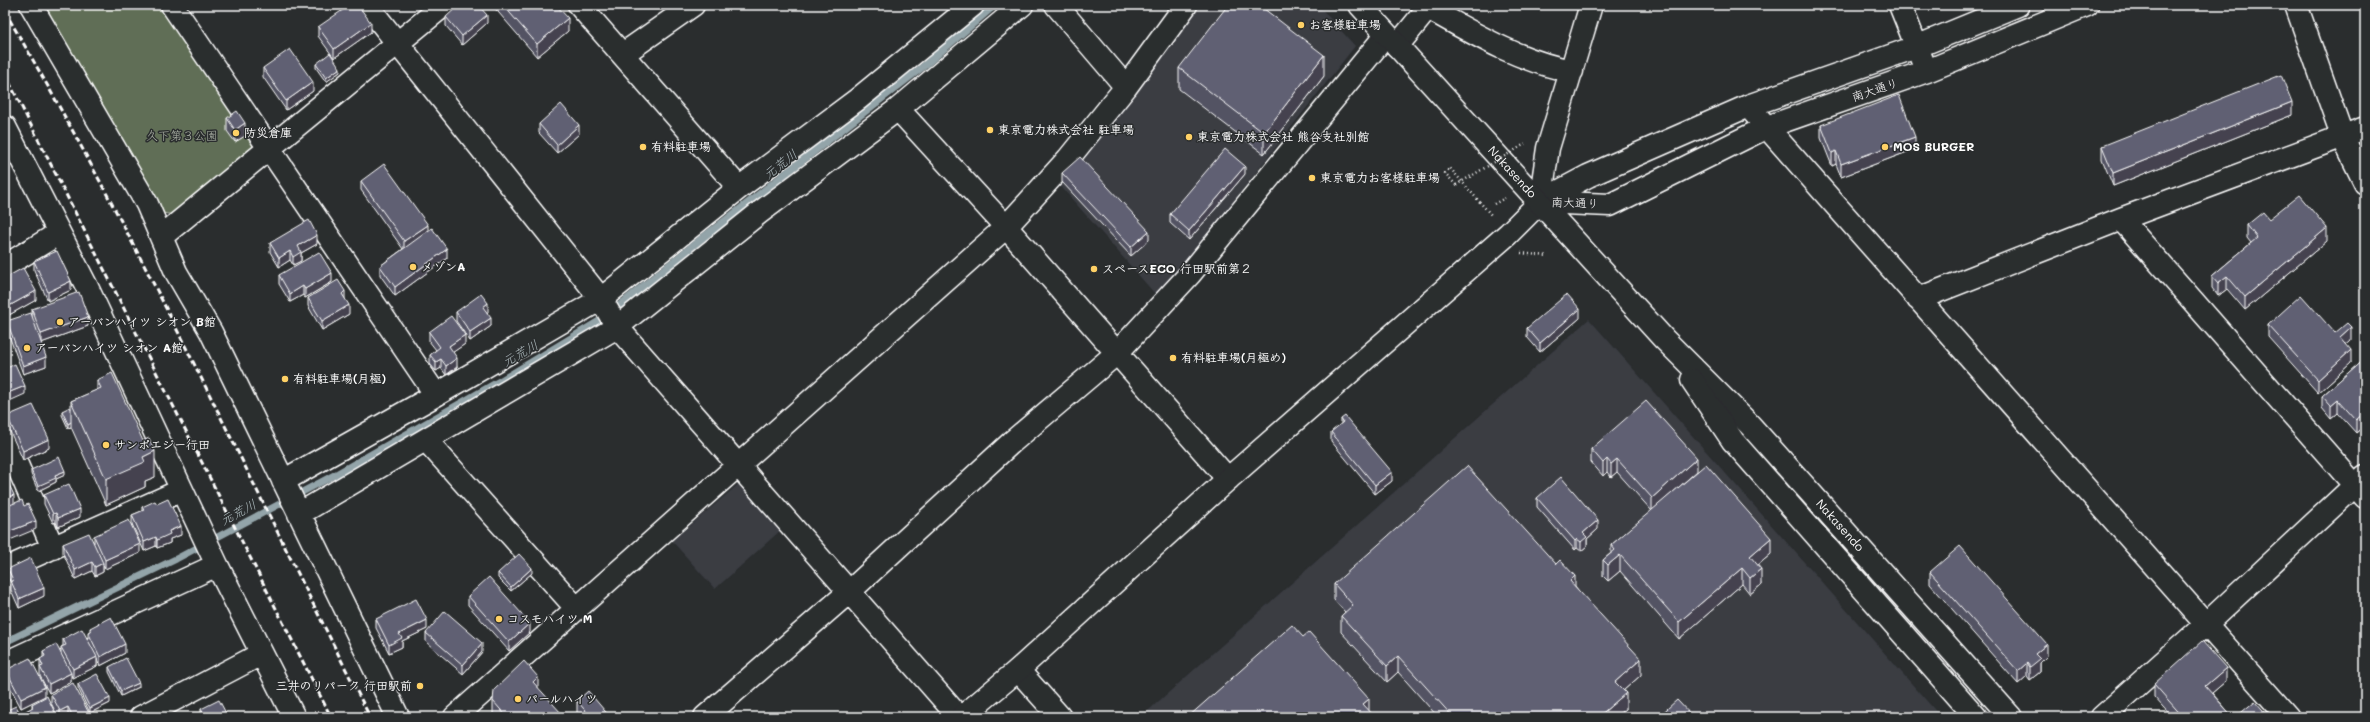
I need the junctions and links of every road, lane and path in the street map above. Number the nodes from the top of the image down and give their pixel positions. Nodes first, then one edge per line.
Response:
1 (31, 5) edge
2 (172, 5) edge
3 (367, 5) edge
4 (444, 5) edge
5 (579, 5) edge
6 (693, 5) edge
7 (973, 5) edge
8 (1022, 5) edge
9 (1056, 5) edge
10 (1186, 5) edge
11 (1360, 5) edge
12 (1591, 5) edge
13 (1900, 5) edge
14 (2018, 5) edge
15 (2087, 5) edge
16 (2296, 5) edge
17 (1392, 40) junction
18 (397, 44) junction
19 (1916, 47) junction
20 (623, 54) junction
21 (1572, 71) junction
22 (1927, 71) junction
23 (1126, 87) junction
24 (1748, 106) junction
25 (898, 109) junction
26 (5, 126) edge
27 (1767, 127) junction
28 (2365, 128) edge
29 (2343, 138) junction
30 (1525, 144) dead end
31 (269, 148) junction
32 (2365, 182) edge
33 (739, 188) junction
34 (1540, 202) junction
35 (1492, 216) dead end
36 (2121, 219) junction
37 (1006, 227) junction
38 (59, 233) junction
39 (161, 237) junction
40 (1521, 253) dead end
41 (1547, 256) dead end
42 (5, 266) edge
43 (601, 299) junction
44 (1918, 299) junction
45 (617, 327) junction
46 (1664, 339) junction
47 (1117, 353) junction
48 (436, 395) junction
49 (5, 437) edge
50 (426, 440) junction
51 (738, 466) junction
52 (1228, 479) junction
53 (283, 481) junction
54 (2361, 485) edge
55 (182, 490) junction
56 (299, 514) junction
57 (52, 548) junction
58 (217, 565) junction
59 (5, 569) edge
60 (849, 592) junction
61 (577, 609) junction
62 (2205, 625) junction
63 (261, 654) junction
64 (5, 664) edge
65 (1018, 670) junction
66 (463, 714) edge
67 (141, 717) edge
68 (294, 717) edge
69 (398, 717) edge
70 (705, 717) edge
71 (960, 717) edge
72 (1060, 717) edge
73 (1976, 717) edge
74 (2011, 717) edge
75 (2102, 717) edge
76 (2288, 717) edge

1 - 39 main road
2 - 31 main road
3 - 18 main road
4 - 18 main road
5 - 20 main road
6 - 20 main road
7 - 33 main road
8 - 25 main road
9 - 23 main road
10 - 23 main road
11 - 17 main road, Nakasendo
12 - 21 main road
13 - 19 main road
14 - 19 main road, 南大通り
15 - 22 main road, 南大通り
16 - 29 main road
17 - 21 main road
17 - 34 main road, Nakasendo
17 - 47 main road
18 - 31 main road
18 - 43 main road
19 - 22 main road
19 - 24 main road, 南大通り
20 - 33 main road
21 - 34 main road
22 - 27 main road, 南大通り
23 - 37 main road
24 - 27 main road
24 - 34 main road, 南大通り
25 - 37 main road
25 - 45 main road
26 - 38 main road
27 - 34 main road, 南大通り
27 - 44 main road
28 - 29 main road
29 - 32 main road
29 - 36 main road
30 - 35 path, bridge
31 - 39 main road
31 - 48 main road
33 - 43 main road
34 - 46 main road, Nakasendo
34 - 52 main road
36 - 44 main road
36 - 54 main road
37 - 47 main road
37 - 51 main road
38 - 42 main road
38 - 55 main road
39 - 53 main road
40 - 41 path
43 - 45 main road
43 - 48 main road
44 - 62 main road
45 - 50 main road
45 - 51 main road
46 - 73 main road, Nakasendo
46 - 74 main road, Nakasendo
47 - 52 main road
47 - 60 main road
48 - 53 main road
49 - 57 main road
50 - 56 main road
50 - 61 main road
51 - 60 main road
51 - 61 main road
52 - 65 main road
53 - 56 main road
54 - 62 main road
55 - 57 main road
55 - 58 main road
56 - 69 main road
57 - 59 main road
58 - 63 main road
58 - 64 main road
60 - 70 main road
60 - 71 main road
61 - 66 main road
62 - 75 main road
62 - 76 main road
63 - 67 main road
63 - 68 main road
65 - 71 main road
65 - 72 main road

